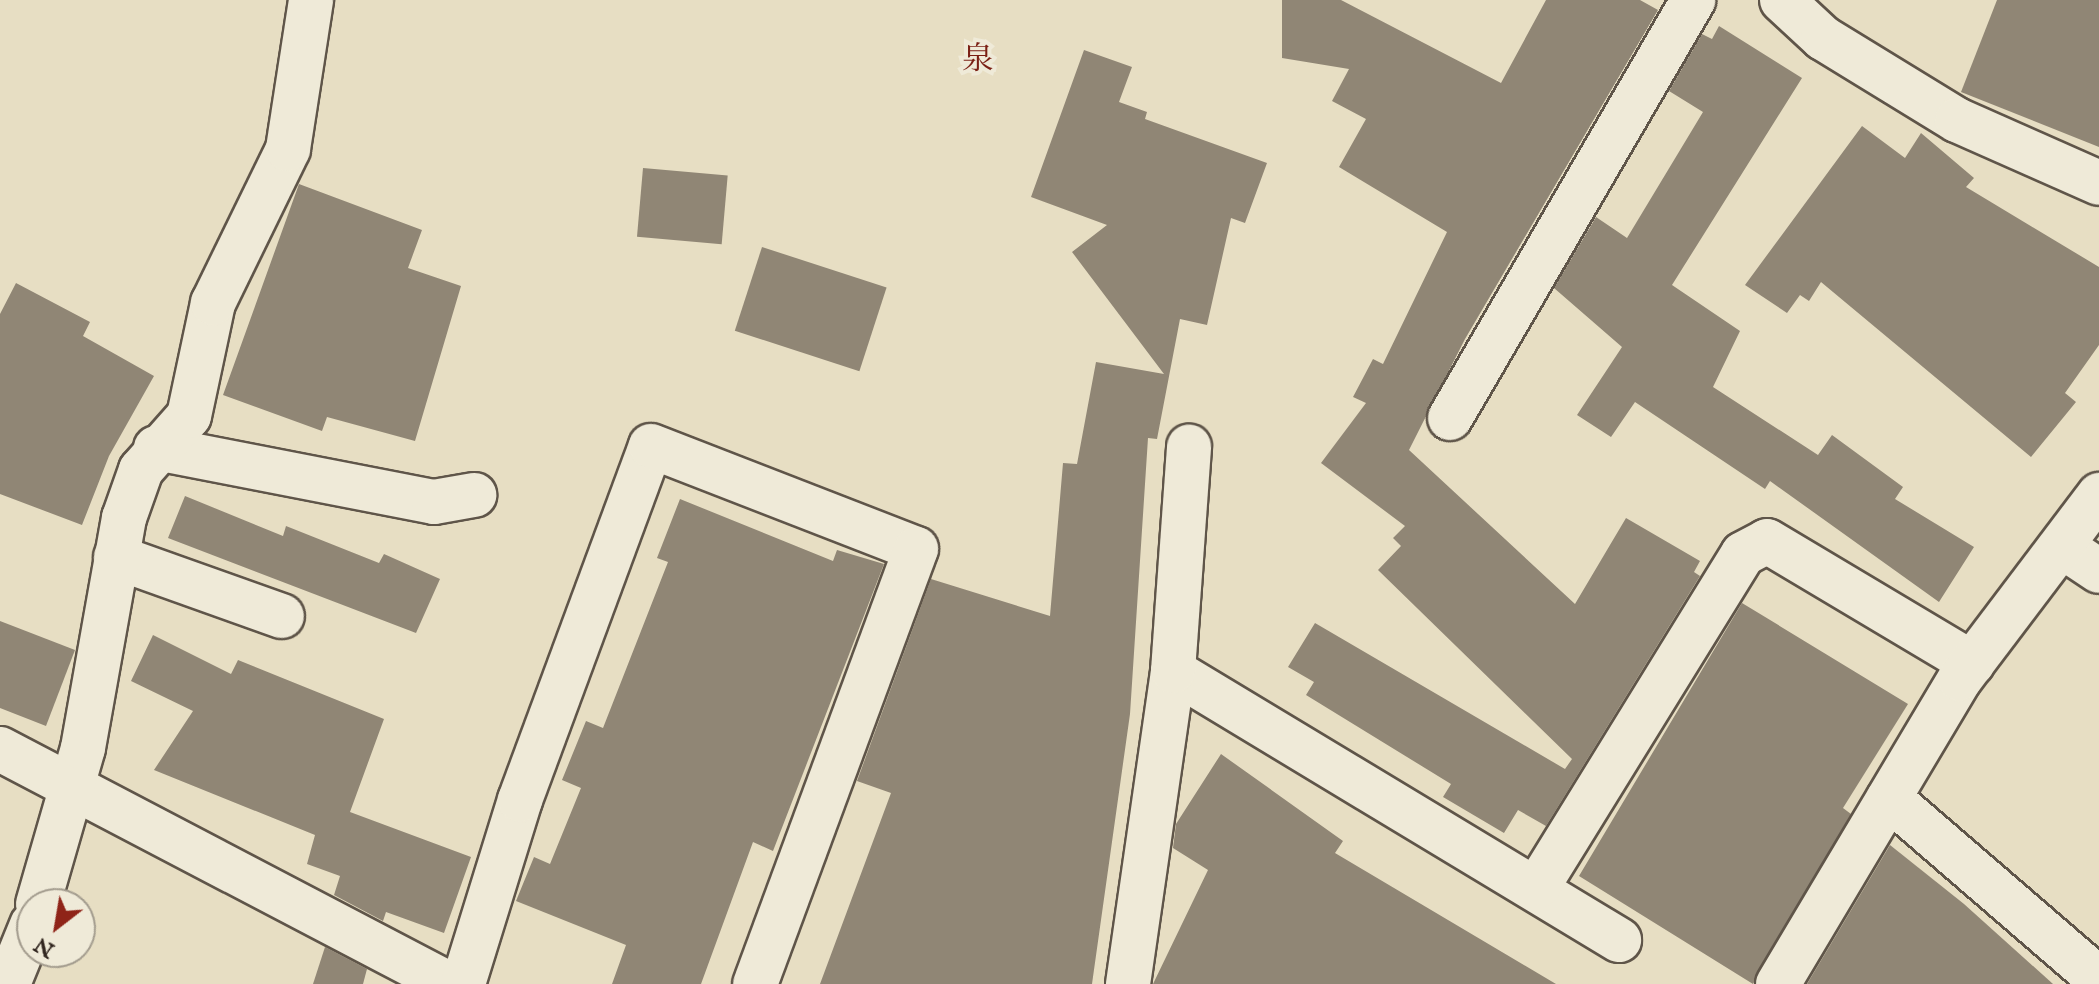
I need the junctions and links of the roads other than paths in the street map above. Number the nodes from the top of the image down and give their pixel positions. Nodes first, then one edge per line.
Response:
1 (311, 0) edge
2 (1693, 0) edge
3 (1782, 0) edge
4 (2099, 183) edge
5 (1450, 418) dead end
6 (1189, 447) dead end
7 (156, 448) junction
8 (474, 495) dead end
9 (2099, 495) edge
10 (2063, 547) junction
11 (116, 557) junction
12 (2099, 571) edge
13 (282, 616) dead end
14 (1972, 663) junction
15 (1173, 671) junction
16 (0, 749) edge
17 (73, 784) junction
18 (1889, 798) junction
19 (1538, 886) junction
20 (43, 888) edge
21 (1619, 940) dead end
22 (16, 964) edge
23 (2099, 979) edge
24 (448, 983) edge
25 (8, 984) edge
26 (755, 984) edge
27 (1128, 984) edge
28 (1778, 984) edge

1 - 7 street
2 - 5 street
3 - 4 street
6 - 15 street
7 - 8 street
7 - 11 street
9 - 10 street
10 - 12 street
10 - 14 street
11 - 13 street
11 - 17 street
14 - 18 street
14 - 19 street
15 - 19 street
15 - 27 street
16 - 17 street
17 - 20 street
17 - 24 street
18 - 23 street
18 - 28 street
19 - 21 street
22 - 25 street
24 - 26 street

